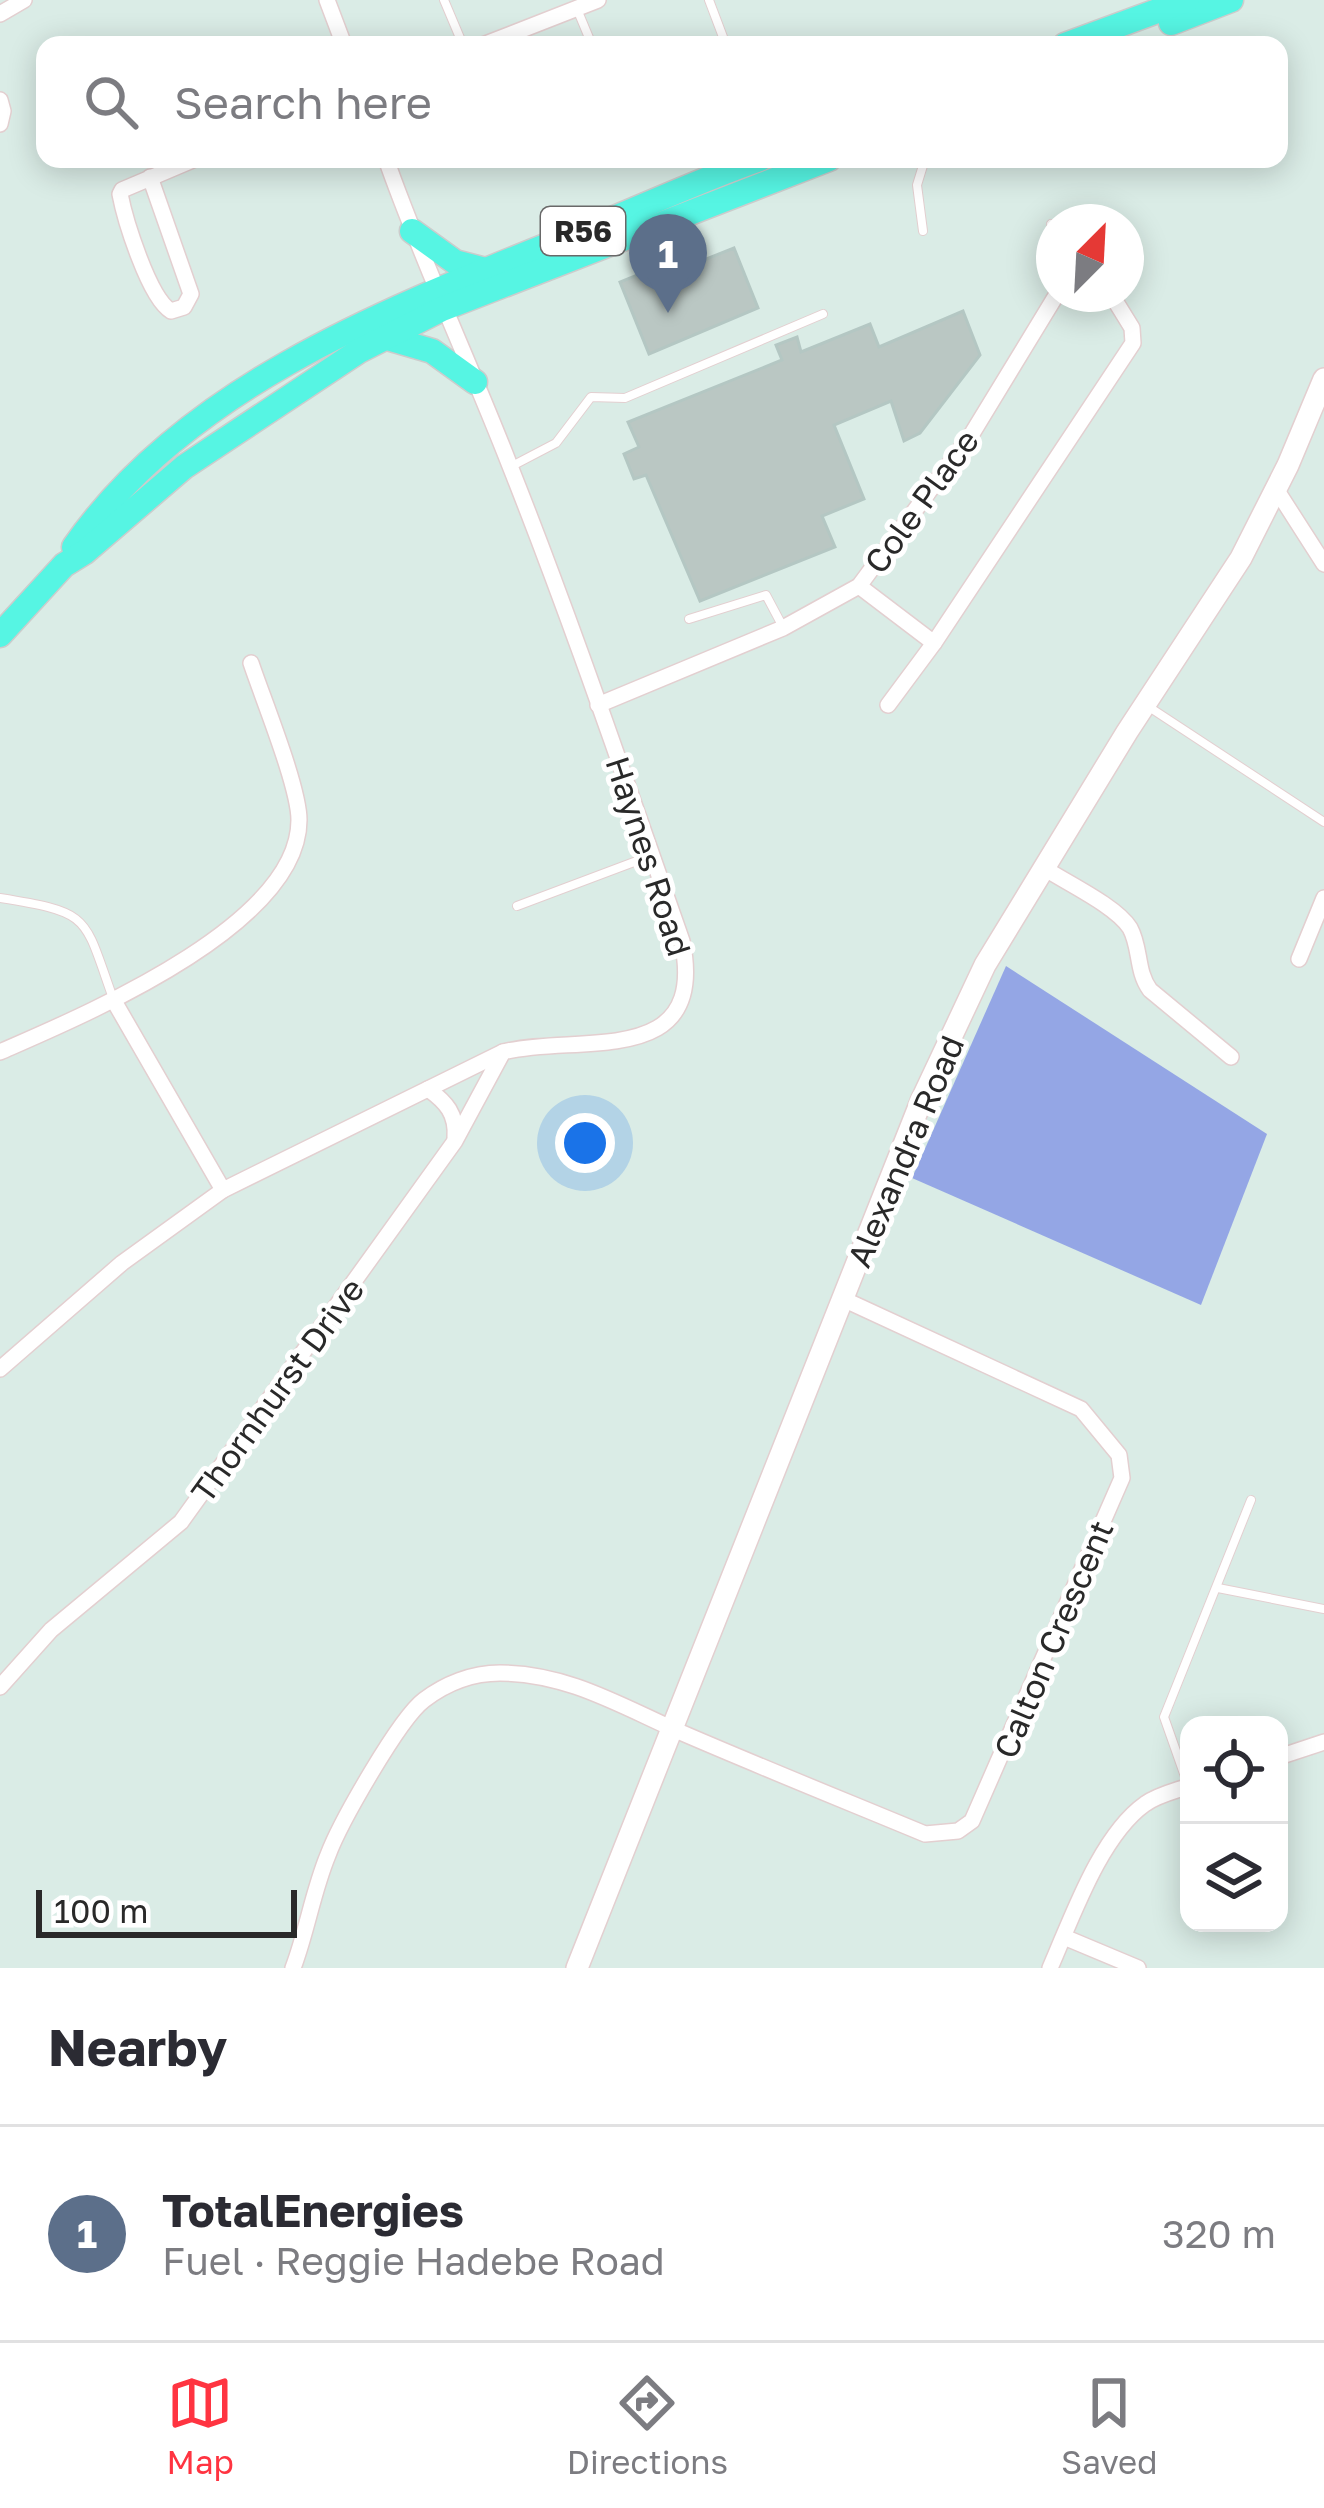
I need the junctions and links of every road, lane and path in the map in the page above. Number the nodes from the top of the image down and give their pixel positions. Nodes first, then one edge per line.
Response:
1 (24, 0) edge
2 (327, 0) edge
3 (444, 0) edge
4 (598, 0) edge
5 (709, 0) edge
6 (1187, 0) edge
7 (1231, 0) edge
8 (577, 7) junction
9 (0, 14) edge
10 (341, 36) edge
11 (459, 36) edge
12 (505, 36) edge
13 (588, 36) edge
14 (723, 36) edge
15 (1089, 36) edge
16 (1136, 36) edge
17 (0, 100) edge
18 (0, 124) edge
19 (174, 168) edge
20 (389, 168) edge
21 (737, 168) edge
22 (805, 168) edge
23 (923, 168) edge
24 (150, 178) junction
25 (412, 231) junction
26 (923, 231) dead end
27 (484, 269) junction
28 (438, 299) junction
29 (1046, 312) edge
30 (1122, 312) edge
31 (823, 314) dead end
32 (384, 337) junction
33 (1324, 379) edge
34 (476, 382) junction
35 (510, 466) junction
36 (1276, 489) junction
37 (1324, 563) edge
38 (64, 565) junction
39 (859, 586) junction
40 (688, 619) dead end
41 (783, 628) junction
42 (0, 635) edge
43 (934, 643) junction
44 (250, 663) dead end
45 (1145, 704) junction
46 (598, 705) junction
47 (888, 705) dead end
48 (1324, 822) edge
49 (651, 856) junction
50 (1044, 868) junction
51 (0, 898) edge
52 (1324, 898) edge
53 (517, 906) dead end
54 (1299, 958) dead end
55 (114, 1001) junction
56 (0, 1052) edge
57 (503, 1052) junction
58 (1231, 1057) dead end
59 (428, 1089) junction
60 (455, 1141) junction
61 (223, 1190) junction
62 (843, 1299) junction
63 (0, 1369) edge
64 (1251, 1500) dead end
65 (1218, 1588) junction
66 (1324, 1609) edge
67 (0, 1687) edge
68 (675, 1730) junction
69 (1324, 1742) edge
70 (1288, 1754) edge
71 (1180, 1761) edge
72 (1180, 1789) edge
73 (1064, 1937) junction
74 (293, 1968) edge
75 (577, 1968) edge
76 (1050, 1968) edge
77 (1138, 1968) edge

1 - 9 street
2 - 10 street
3 - 11 lane
4 - 8 street
5 - 14 lane
6 - 15 main road
7 - 16 main road
8 - 12 street
8 - 13 lane
17 - 18 street
19 - 24 street
20 - 25 street, Haynes Road
21 - 27 main road, R56
22 - 28 main road, R56
23 - 26 lane
24 - 24 street
25 - 27 main road
25 - 28 street, Haynes Road
27 - 28 main road, R56
28 - 32 main road, R56
28 - 34 street, Haynes Road
28 - 38 main road, R56
29 - 39 street, Cole Place
30 - 43 street
31 - 35 lane
32 - 34 main road
32 - 38 main road, R56
33 - 36 street, Alexandra Road
34 - 35 street, Haynes Road
35 - 46 street, Haynes Road
36 - 37 street
36 - 45 street, Alexandra Road
38 - 42 main road, R56
39 - 41 street, Cole Place
39 - 43 street
40 - 41 lane
41 - 46 street, Cole Place
43 - 47 street
44 - 55 street
45 - 48 lane
45 - 50 street, Alexandra Road
46 - 49 street, Haynes Road
49 - 53 lane
49 - 57 street, Haynes Road
50 - 58 street
50 - 62 street, Alexandra Road
51 - 55 lane
52 - 54 street
55 - 56 street
55 - 61 street
57 - 59 street, Haynes Road
57 - 60 street, Thornhurst Drive
59 - 60 street
59 - 61 street, Haynes Road
60 - 67 street, Thornhurst Drive
61 - 63 street, Haynes Road
62 - 68 street, Alexandra Road
62 - 68 street, Calton Crescent
64 - 65 lane
65 - 66 lane
65 - 71 lane
68 - 74 street, Calton Crescent
68 - 75 street, Alexandra Road
69 - 70 street
72 - 73 street
73 - 76 street
73 - 77 street

